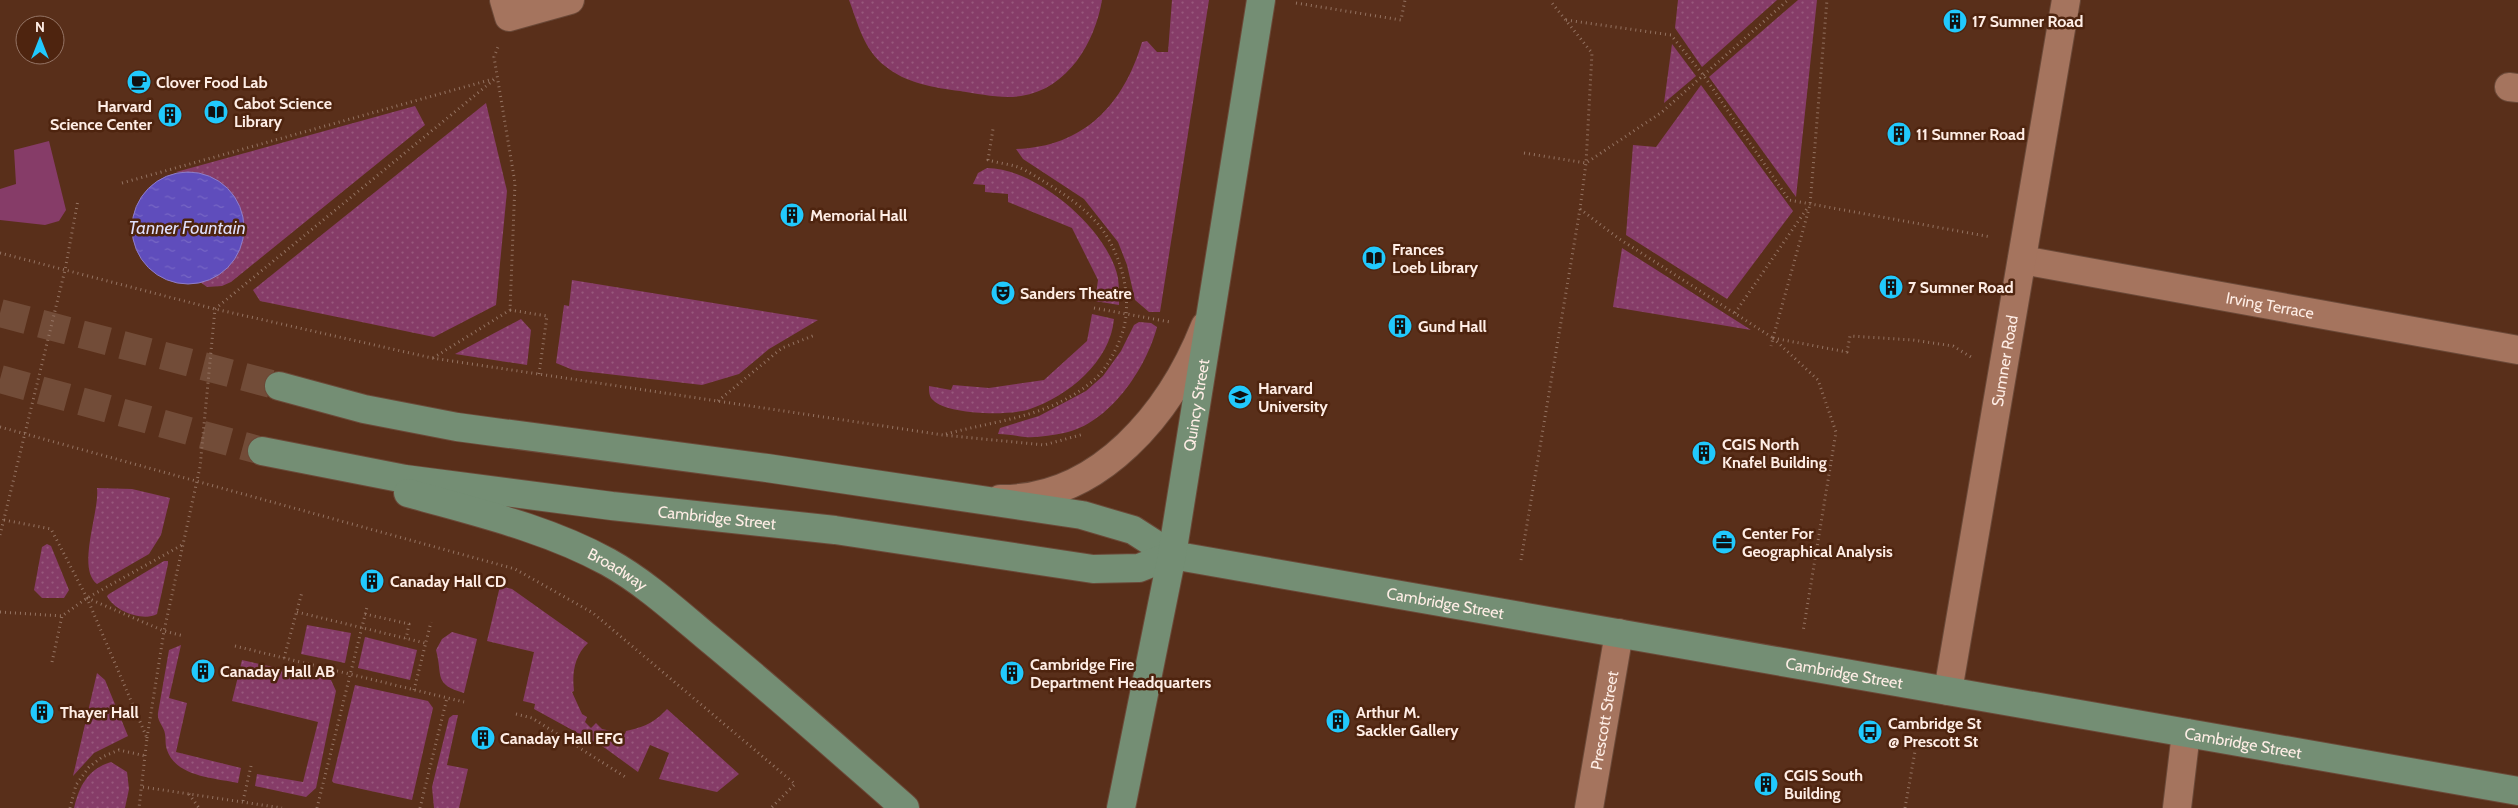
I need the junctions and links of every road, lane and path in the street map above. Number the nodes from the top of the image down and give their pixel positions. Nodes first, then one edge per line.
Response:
1 (570, 0) edge
2 (1261, 0) edge
3 (1404, 0) edge
4 (1552, 0) edge
5 (1788, 0) edge
6 (1827, 0) edge
7 (2066, 0) edge
8 (1292, 2) dead end
9 (507, 8) edge
10 (1565, 20) junction
11 (494, 57) dead end
12 (1704, 76) junction
13 (496, 78) junction
14 (993, 129) dead end
15 (1524, 153) dead end
16 (1586, 163) junction
17 (122, 183) dead end
18 (78, 200) dead end
19 (1810, 205) junction
20 (1580, 209) junction
21 (2024, 251) junction
22 (0, 253) edge
23 (65, 270) junction
24 (215, 308) junction
25 (1094, 308) dead end
26 (510, 310) junction
27 (1211, 311) junction
28 (1735, 313) junction
29 (1128, 316) junction
30 (1171, 322) dead end
31 (815, 335) dead end
32 (1773, 338) junction
33 (1771, 346) dead end
34 (2518, 350) edge
35 (432, 358) junction
36 (2004, 365) junction
37 (540, 374) junction
38 (279, 386) tunnel mouth
39 (718, 401) junction
40 (0, 427) edge
41 (1088, 432) dead end
42 (24, 433) junction
43 (943, 435) junction
44 (262, 451) joint
45 (197, 481) junction
46 (964, 498) junction
47 (0, 508) edge
48 (6, 509) junction
49 (4, 520) junction
50 (0, 535) edge
51 (183, 545) junction
52 (1172, 555) junction
53 (1521, 560) dead end
54 (302, 592) dead end
55 (87, 598) junction
56 (367, 607) dead end
57 (0, 612) edge
58 (297, 612) junction
59 (365, 614) junction
60 (62, 616) junction
61 (431, 622) dead end
62 (362, 628) junction
63 (164, 631) junction
64 (1618, 633) junction
65 (184, 636) dead end
66 (406, 639) junction
67 (425, 643) junction
68 (235, 646) dead end
69 (284, 658) junction
70 (52, 662) dead end
71 (1797, 665) junction
72 (350, 674) junction
73 (414, 690) junction
74 (1948, 692) junction
75 (447, 698) junction
76 (464, 702) dead end
77 (516, 714) dead end
78 (2186, 732) junction
79 (147, 738) junction
80 (1917, 740) dead end
81 (146, 756) junction
82 (251, 766) dead end
83 (626, 778) dead end
84 (143, 787) junction
85 (2518, 790) edge
86 (189, 793) junction
87 (243, 801) junction
88 (70, 808) edge
89 (139, 808) edge
90 (199, 808) edge
91 (282, 808) edge
92 (317, 808) edge
93 (420, 808) edge
94 (771, 808) edge
95 (905, 808) edge
96 (1121, 808) edge
97 (1589, 808) edge
98 (1905, 808) edge
99 (2176, 808) edge

1 - 9 street
2 - 27 main road, Quincy Street
3 - 8 path
4 - 10 path
5 - 12 path
6 - 19 path
7 - 21 street, Sumner Road
10 - 12 path
10 - 16 path
11 - 13 path
12 - 16 path
12 - 19 path
13 - 17 path
13 - 24 path
13 - 26 path
14 - 29 path
15 - 16 path
16 - 20 path
18 - 23 path
19 - 21 path
19 - 28 path
19 - 32 path
20 - 28 path
20 - 53 path
21 - 34 street, Irving Terrace
21 - 36 street, Sumner Road
22 - 23 path
23 - 24 path
23 - 42 path
24 - 35 path
24 - 45 path
25 - 29 path
26 - 35 path
26 - 37 path
27 - 46 street
27 - 52 main road, Quincy Street
28 - 32 path
29 - 30 path
29 - 43 path
31 - 39 path
32 - 33 path
32 - 36 path
32 - 71 path
35 - 37 path
36 - 74 street, Sumner Road
37 - 39 path
38 - 46 main road, Cambridge Street
39 - 43 path
40 - 42 path
41 - 43 path
42 - 45 path
42 - 48 path
44 - 52 main road, Cambridge Street
44 - 95 main road, Broadway
45 - 51 path
45 - 94 path
46 - 52 main road, Cambridge Street
47 - 48 path
48 - 49 path
49 - 50 path
49 - 55 path
51 - 55 path
51 - 63 path
52 - 64 main road, Cambridge Street
52 - 96 main road, Quincy Street
54 - 58 path
55 - 60 path
55 - 63 path
55 - 79 path
56 - 59 path
57 - 60 path
58 - 62 path
58 - 69 path
59 - 62 path
59 - 66 path
60 - 70 path
61 - 67 path
62 - 66 path
62 - 72 path
63 - 65 path
63 - 79 path
64 - 71 main road, Cambridge Street
64 - 97 street, Prescott Street
66 - 67 path
67 - 73 path
68 - 69 path
69 - 72 path
71 - 74 main road, Cambridge Street
72 - 73 path
72 - 92 path
73 - 75 path
74 - 78 main road, Cambridge Street
75 - 76 path
75 - 93 path
77 - 83 path
78 - 85 main road, Cambridge Street
78 - 99 street
79 - 81 path
80 - 98 path
81 - 84 path
81 - 88 path
82 - 87 path
84 - 86 path
84 - 89 path
86 - 87 path
86 - 90 path
87 - 91 path

